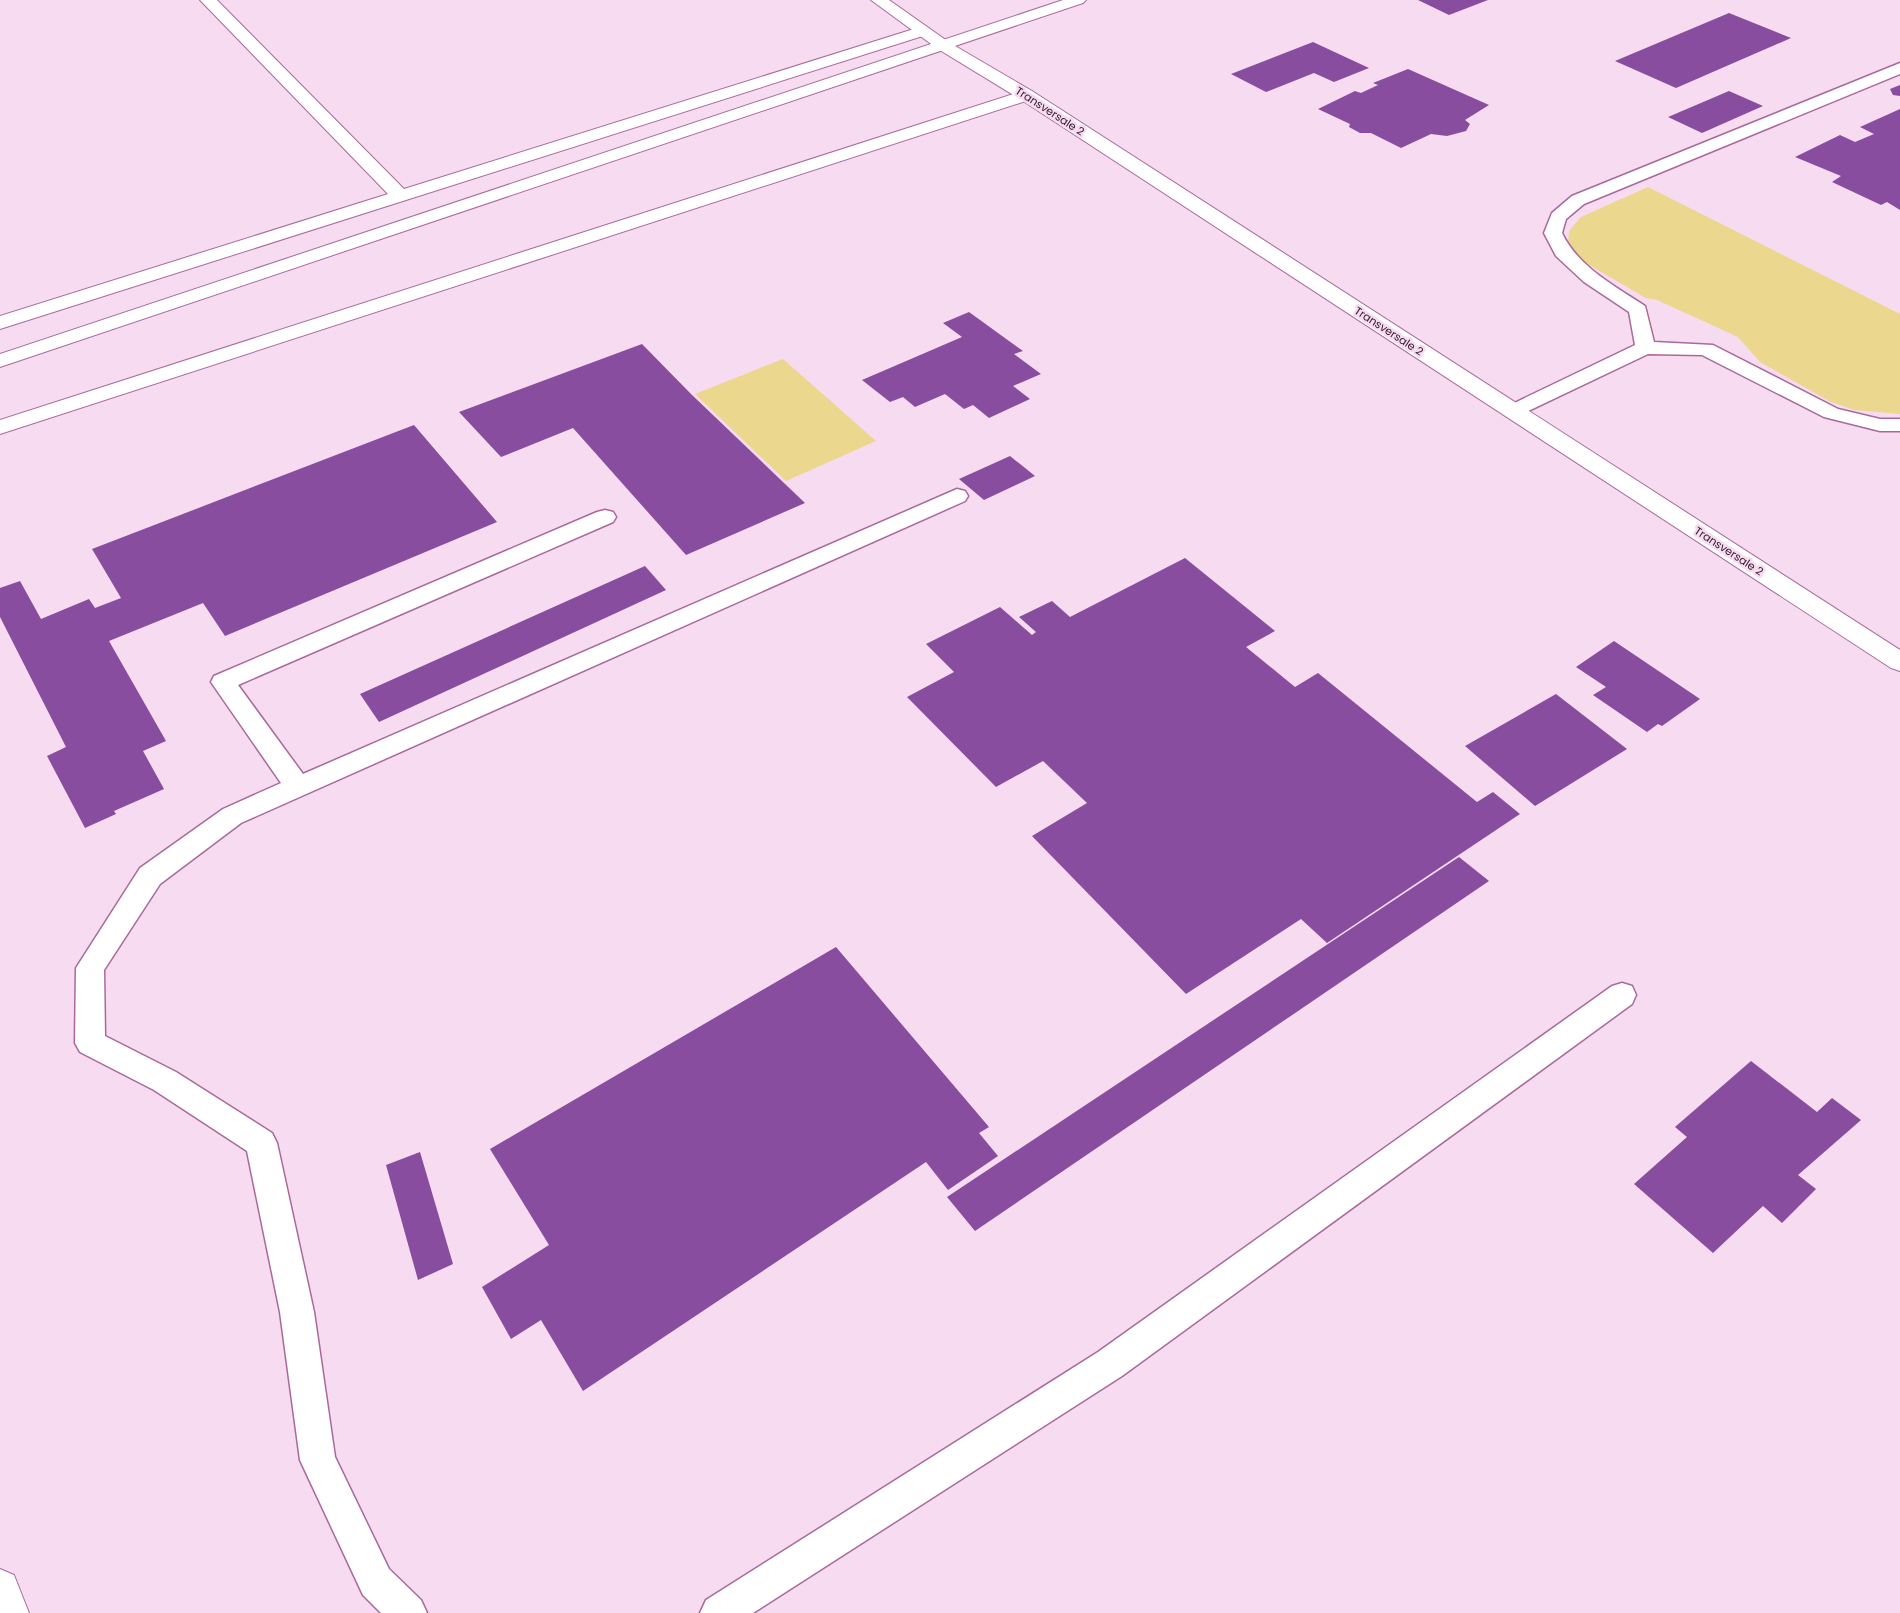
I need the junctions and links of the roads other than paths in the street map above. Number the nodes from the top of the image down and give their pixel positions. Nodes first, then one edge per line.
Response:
1 (208, 0) edge
2 (879, 0) edge
3 (1078, 0) edge
4 (923, 31) junction
5 (944, 46) junction
6 (1900, 68) edge
7 (1026, 96) junction
8 (400, 196) junction
9 (0, 323) edge
10 (1646, 348) junction
11 (0, 361) edge
12 (1513, 411) junction
13 (1900, 425) edge
14 (0, 427) edge
15 (957, 496) dead end
16 (605, 517) dead end
17 (1900, 662) edge
18 (298, 787) junction
19 (1622, 994) dead end
20 (0, 1590) edge
21 (9, 1613) edge
22 (408, 1613) edge
23 (719, 1613) edge

1 - 8 street
2 - 4 street, Transversale 2
3 - 5 street
4 - 5 street, Transversale 2
4 - 8 street
5 - 7 street, Transversale 2
5 - 11 street
6 - 10 lane
7 - 12 street, Transversale 2
7 - 14 street
8 - 9 street
10 - 12 lane
10 - 13 lane
12 - 17 street, Transversale 2
15 - 18 lane
16 - 18 lane
18 - 22 lane
19 - 23 lane
20 - 21 street

